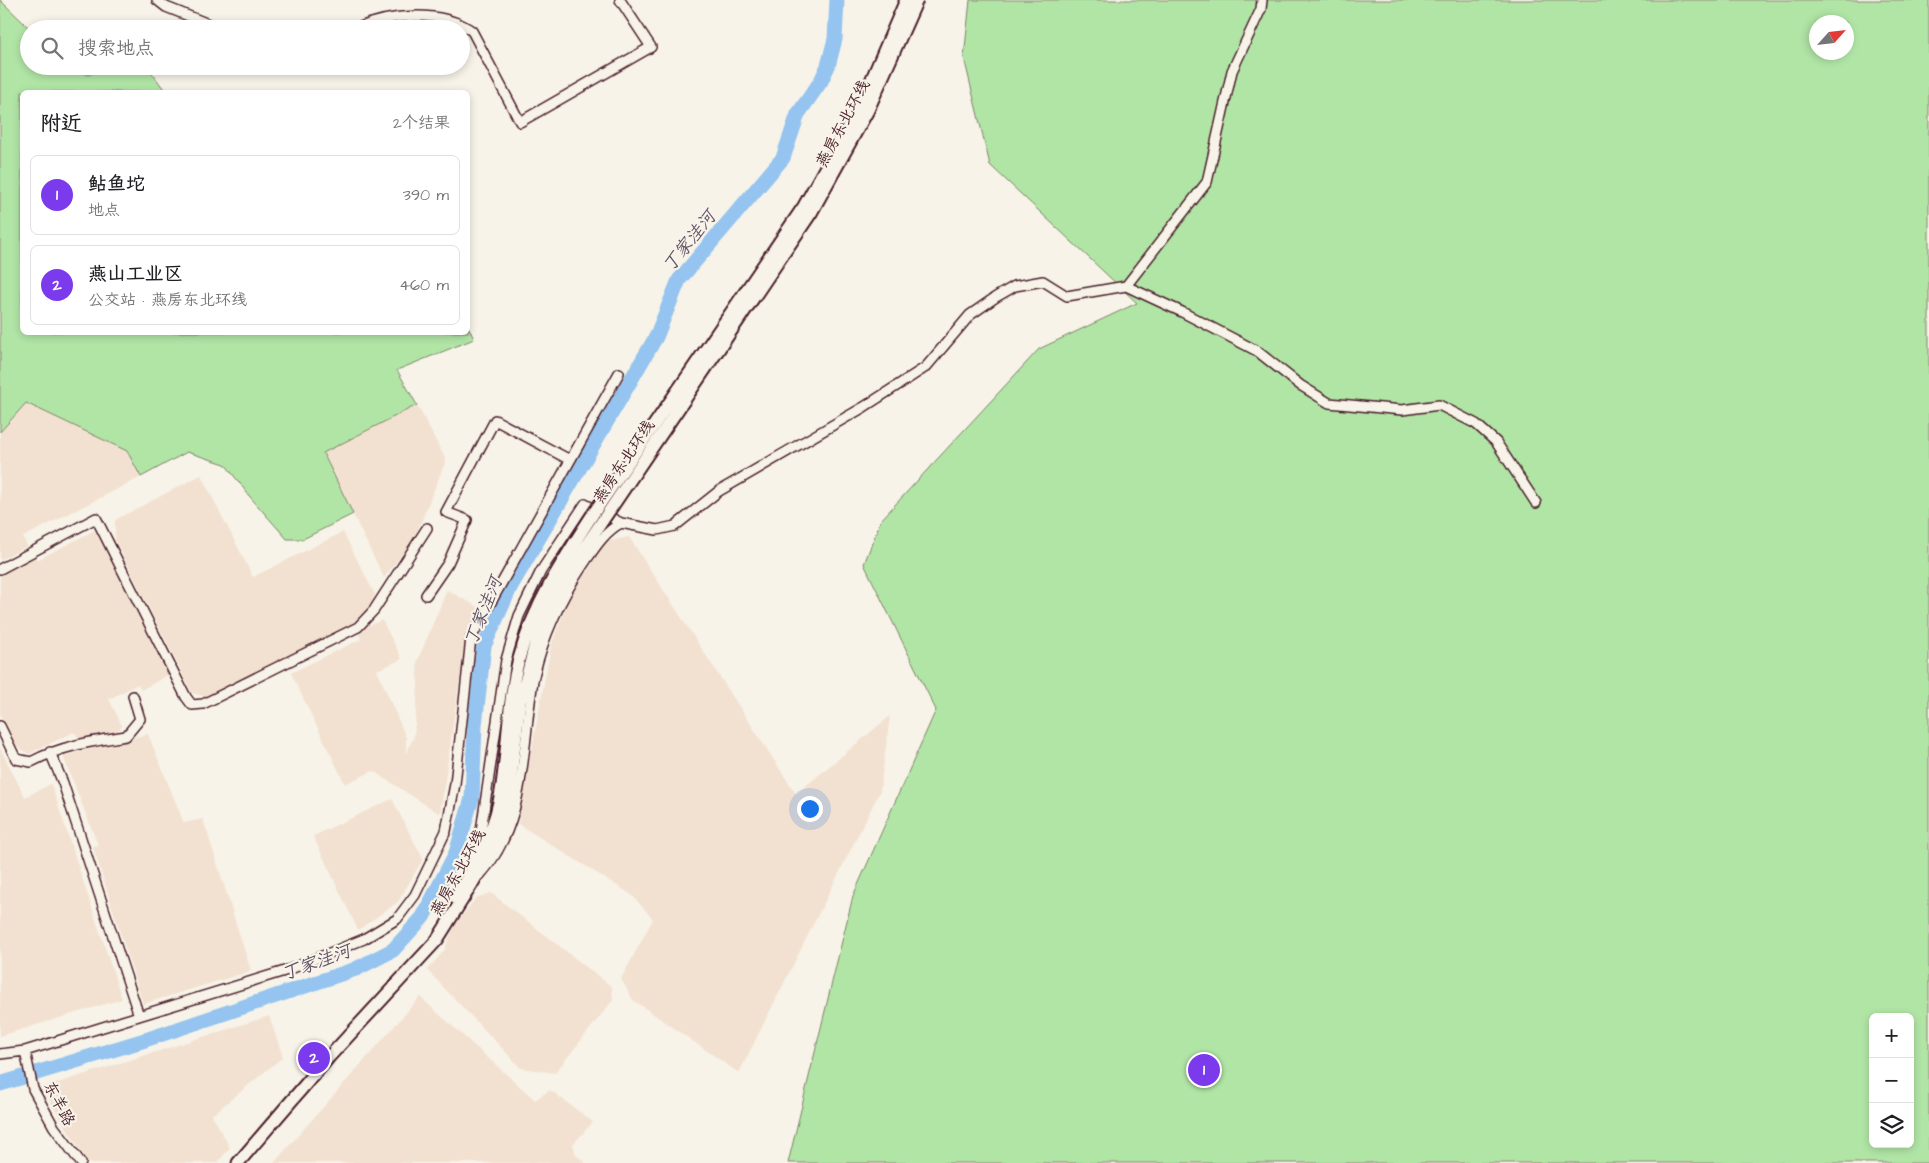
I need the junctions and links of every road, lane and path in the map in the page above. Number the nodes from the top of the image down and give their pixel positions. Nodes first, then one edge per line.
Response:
1 (157, 0) edge
2 (620, 0) edge
3 (906, 0) edge
4 (917, 0) edge
5 (1262, 0) edge
6 (197, 20) edge
7 (385, 20) edge
8 (442, 20) edge
9 (470, 30) edge
10 (1126, 286) junction
11 (619, 373) dead end
12 (570, 460) junction
13 (1536, 503) dead end
14 (598, 517) junction
15 (621, 523) junction
16 (427, 528) dead end
17 (0, 569) edge
18 (426, 595) dead end
19 (133, 696) dead end
20 (0, 726) edge
21 (50, 752) junction
22 (467, 886) junction
23 (139, 1016) junction
24 (25, 1051) junction
25 (0, 1054) edge
26 (81, 1163) edge
27 (238, 1163) edge

1 - 6 street
2 - 9 street
3 - 14 main road, 燕房东北环线, bridge
4 - 14 main road, 燕房东北环线, bridge
5 - 10 street
7 - 8 street
10 - 13 street
10 - 15 street
11 - 12 street
12 - 18 street
12 - 23 street
14 - 22 main road, 燕房东北环线
15 - 22 street
15 - 22 street
16 - 17 street
19 - 21 street
20 - 21 street
21 - 23 street
22 - 27 main road, 燕房东北环线
23 - 24 street
24 - 25 street
24 - 26 street, 东羊路

